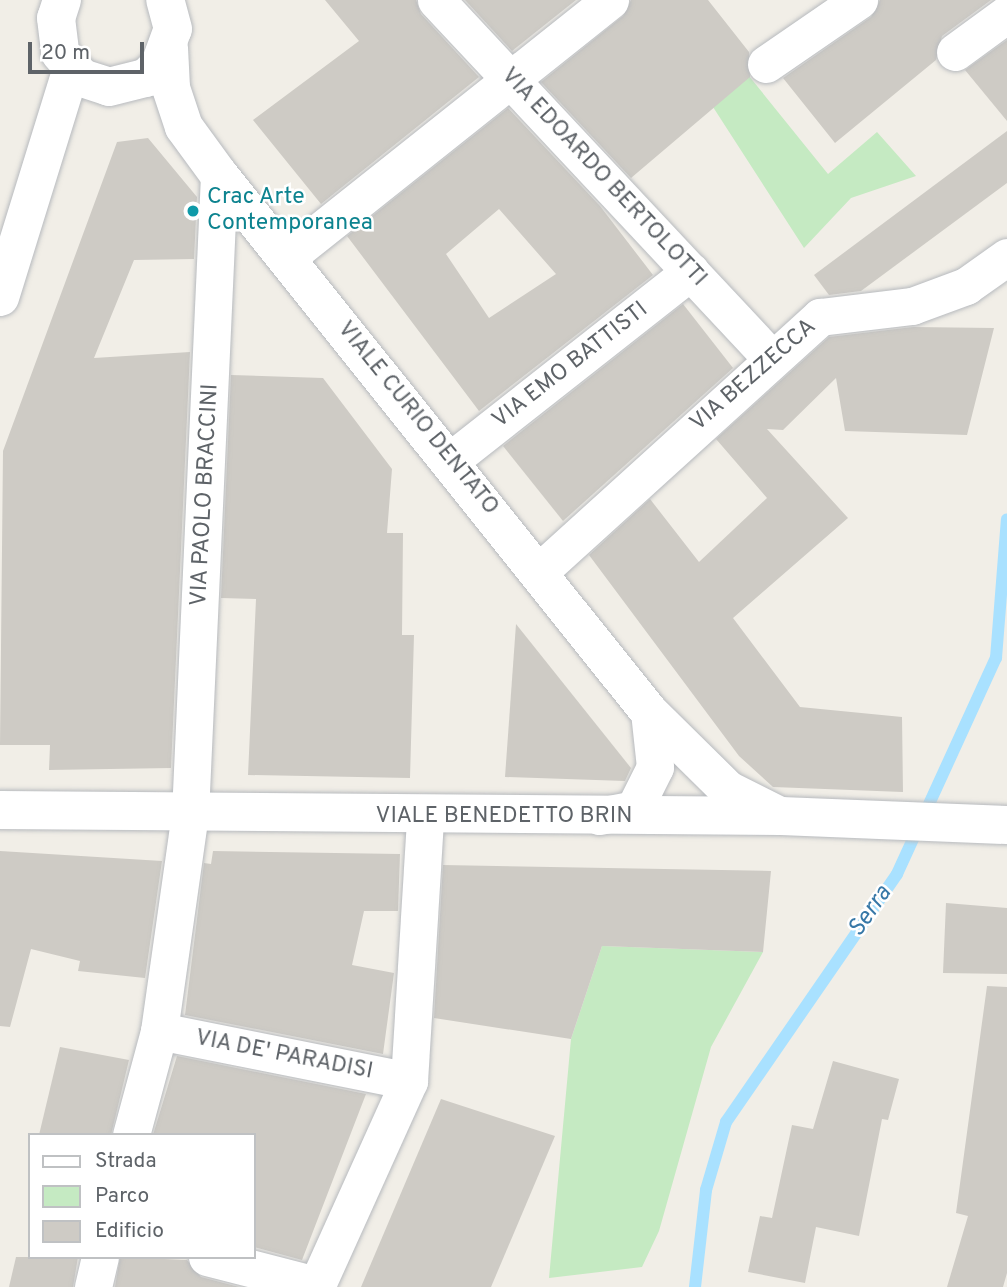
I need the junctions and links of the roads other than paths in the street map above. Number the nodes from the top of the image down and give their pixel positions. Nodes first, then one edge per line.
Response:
1 (62, 0) edge
2 (436, 0) edge
3 (610, 0) edge
4 (859, 0) edge
5 (1007, 14) edge
6 (170, 15) edge
7 (955, 52) dead end
8 (766, 64) dead end
9 (71, 68) junction
10 (510, 79) junction
11 (109, 87) junction
12 (184, 127) junction
13 (219, 176) junction
14 (1007, 257) edge
15 (286, 258) junction
16 (691, 271) junction
17 (0, 297) edge
18 (770, 357) junction
19 (452, 460) junction
20 (541, 570) junction
21 (649, 712) junction
22 (0, 810) edge
23 (190, 814) junction
24 (780, 816) junction
25 (425, 817) junction
26 (591, 818) junction
27 (1003, 825) edge
28 (159, 1031) junction
29 (409, 1080) junction
30 (132, 1133) edge
31 (100, 1259) edge
32 (215, 1259) edge
33 (316, 1286) edge
34 (93, 1287) edge

1 - 9 street
2 - 10 street, VIA EDOARDO BERTOLOTTI
3 - 10 street
4 - 8 street
5 - 7 street
6 - 11 street
6 - 12 street, VIALE CURIO DENTATO
9 - 11 street, VIALE CURIO DENTATO
9 - 17 street
10 - 15 street
10 - 16 street, VIA EDOARDO BERTOLOTTI
11 - 12 street, VIALE CURIO DENTATO
12 - 13 street, VIALE CURIO DENTATO
13 - 15 street, VIALE CURIO DENTATO
13 - 23 street, VIA PAOLO BRACCINI
14 - 18 street, VIA BEZZECCA
15 - 19 street, VIALE CURIO DENTATO
16 - 18 street, VIA EDOARDO BERTOLOTTI
16 - 19 street, VIA EMO BATTISTI
18 - 20 street, VIA BEZZECCA
19 - 20 street, VIALE CURIO DENTATO
20 - 21 street, VIALE CURIO DENTATO
21 - 24 street, VIALE CURIO DENTATO
21 - 26 street
22 - 23 street, VIALE BENEDETTO BRIN
23 - 25 street, VIALE BENEDETTO BRIN
23 - 28 street, VIA PAOLO BRACCINI
24 - 26 street, VIALE BENEDETTO BRIN
24 - 27 street, VIALE BENEDETTO BRIN
25 - 26 street, VIALE BENEDETTO BRIN
25 - 29 street
28 - 29 street, VIA DE' PARADISI
28 - 30 street, VIA PAOLO BRACCINI
29 - 33 street
31 - 34 street
32 - 33 street

